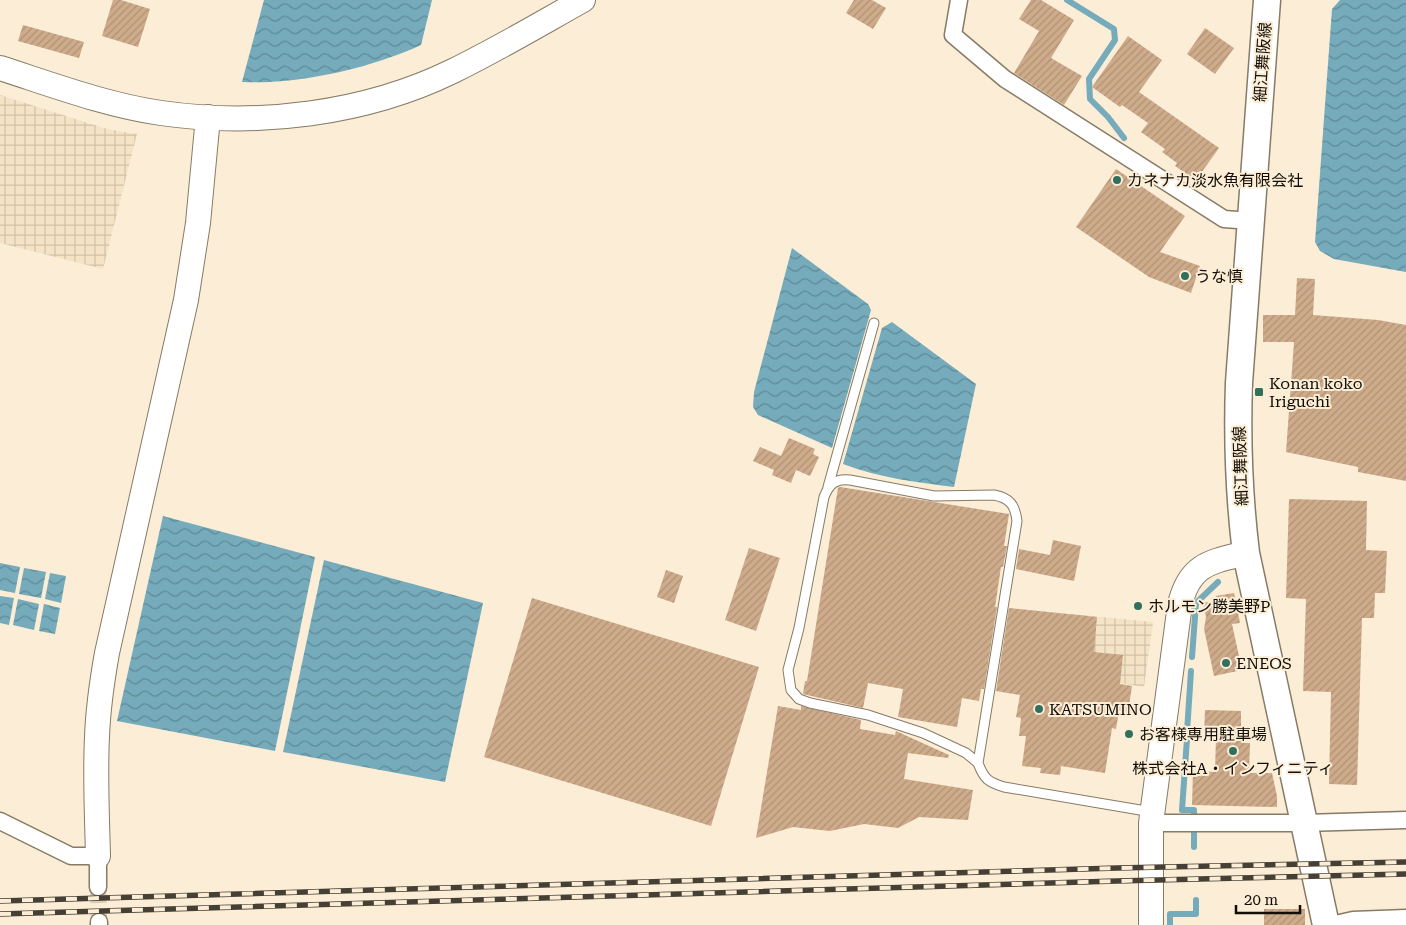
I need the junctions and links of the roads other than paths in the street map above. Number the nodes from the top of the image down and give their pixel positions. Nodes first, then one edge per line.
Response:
1 (583, 0) edge
2 (959, 0) edge
3 (1265, 0) edge
4 (0, 68) edge
5 (208, 118) junction
6 (1250, 221) junction
7 (874, 323) dead end
8 (828, 487) junction
9 (1246, 553) junction
10 (978, 763) junction
11 (1151, 818) junction
12 (1406, 820) edge
13 (0, 821) edge
14 (1304, 822) junction
15 (98, 856) junction
16 (98, 887) tunnel mouth
17 (1406, 918) edge
18 (1151, 925) edge
19 (1326, 925) edge
20 (1330, 925) edge

1 - 5 street
2 - 6 street
3 - 6 main road, 細江舞阪線
4 - 5 street
5 - 15 street
6 - 9 main road, 細江舞阪線
7 - 8 lane
8 - 10 lane
8 - 10 lane
9 - 11 street
9 - 14 main road, 細江舞阪線
10 - 11 lane
11 - 14 street
11 - 18 street
12 - 14 street
13 - 15 street
14 - 19 main road, 細江舞阪線
15 - 16 street
17 - 20 street

